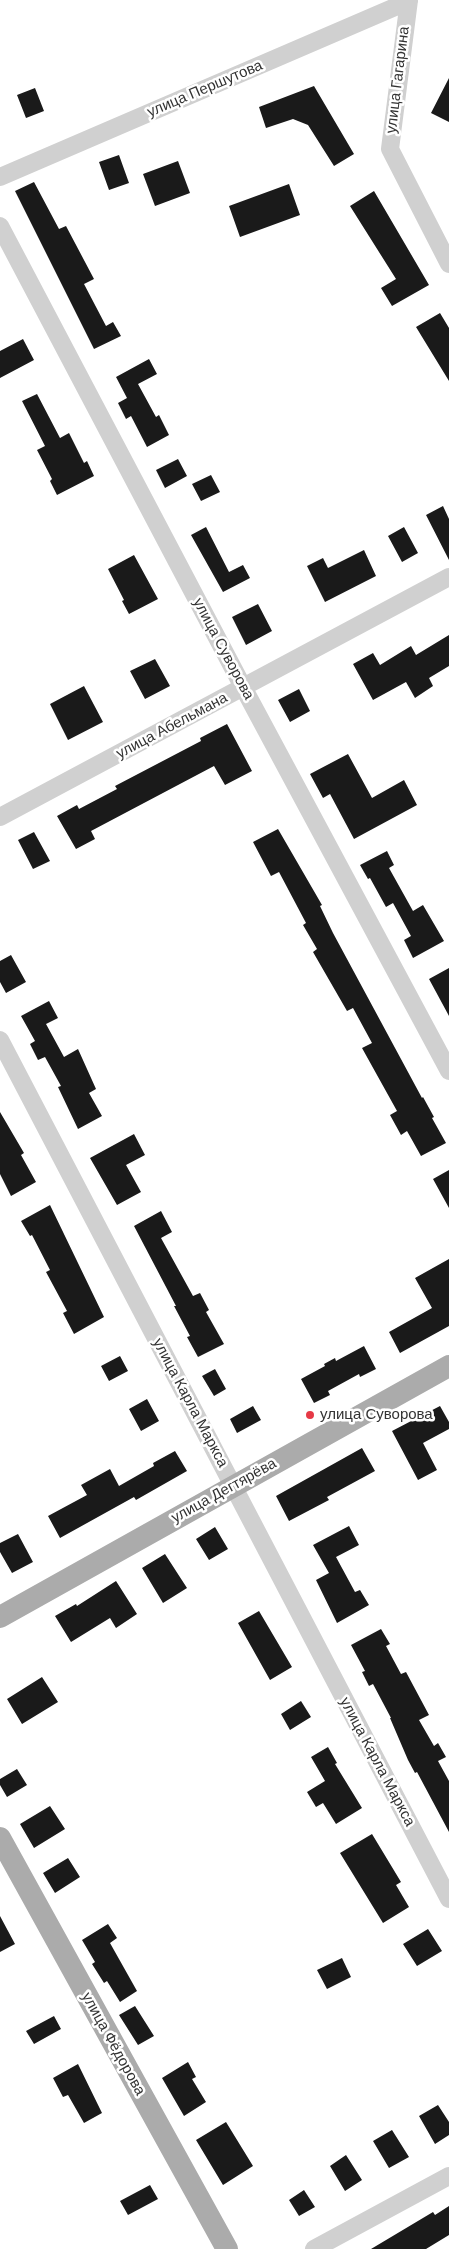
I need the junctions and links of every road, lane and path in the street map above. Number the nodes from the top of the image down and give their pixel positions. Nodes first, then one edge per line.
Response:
1 (409, 0) edge
2 (0, 177) edge
3 (0, 226) edge
4 (449, 264) edge
5 (449, 577) edge
6 (243, 687) junction
7 (0, 818) edge
8 (0, 1040) edge
9 (449, 1071) edge
10 (449, 1366) edge
11 (233, 1486) junction
12 (0, 1617) edge
13 (0, 1838) edge
14 (449, 1899) edge
15 (449, 2176) edge
16 (227, 2249) edge
17 (314, 2249) edge

1 - 2 street, улица Першутова
1 - 4 street, улица Гагарина
3 - 6 street, улица Суворова
5 - 6 street, улица Абельмана
6 - 7 street, улица Абельмана
6 - 9 street, улица Суворова
8 - 11 street, улица Карла Маркса
10 - 11 main road, улица Дегтярёва
11 - 12 main road, улица Дегтярёва
11 - 14 street, улица Карла Маркса
13 - 16 main road, улица Фёдорова
15 - 17 street

